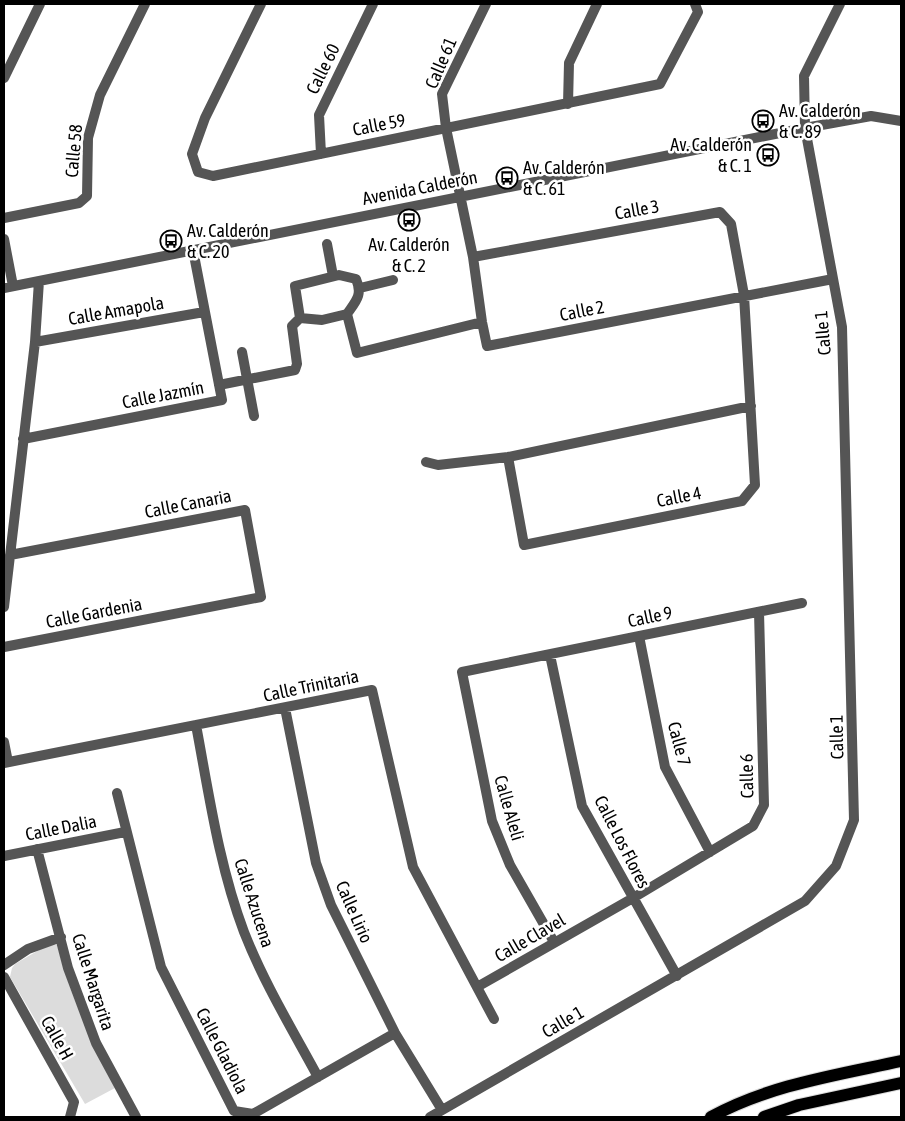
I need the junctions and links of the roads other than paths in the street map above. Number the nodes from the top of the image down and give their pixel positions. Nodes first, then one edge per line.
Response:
1 (40, 4) edge
2 (145, 4) edge
3 (261, 4) edge
4 (373, 4) edge
5 (486, 4) edge
6 (598, 4) edge
7 (695, 4) edge
8 (840, 4) edge
9 (4, 78) edge
10 (568, 104) junction
11 (901, 122) edge
12 (446, 128) junction
13 (805, 128) junction
14 (321, 154) junction
15 (462, 196) junction
16 (4, 218) edge
17 (4, 239) edge
18 (327, 244) dead end
19 (193, 250) junction
20 (473, 257) junction
21 (333, 276) junction
22 (833, 279) junction
23 (392, 280) dead end
24 (39, 281) junction
25 (8, 287) edge
26 (360, 288) junction
27 (744, 295) junction
28 (204, 312) junction
29 (347, 314) junction
30 (300, 318) junction
31 (482, 322) junction
32 (35, 342) junction
33 (242, 352) dead end
34 (247, 379) junction
35 (219, 385) junction
36 (751, 406) junction
37 (254, 416) dead end
38 (23, 439) junction
39 (508, 457) junction
40 (426, 462) dead end
41 (10, 555) junction
42 (802, 603) dead end
43 (4, 608) edge
44 (191, 611) joint
45 (759, 612) junction
46 (638, 636) junction
47 (4, 647) edge
48 (550, 655) junction
49 (462, 672) joint
50 (285, 708) junction
51 (196, 725) junction
52 (4, 742) edge
53 (6, 763) edge
54 (117, 794) dead end
55 (125, 832) junction
56 (37, 849) junction
57 (710, 852) junction
58 (4, 856) edge
59 (632, 898) junction
60 (60, 937) junction
61 (554, 942) junction
62 (4, 965) edge
63 (677, 976) junction
64 (4, 977) edge
65 (476, 987) junction
66 (494, 1020) dead end
67 (395, 1033) junction
68 (901, 1061) edge
69 (318, 1077) junction
70 (901, 1083) edge
71 (442, 1110) junction
72 (70, 1117) edge
73 (136, 1117) edge
74 (430, 1117) edge
75 (711, 1117) edge
76 (764, 1117) edge

1 - 9 street
2 - 16 street, Calle 58
3 - 14 street, Calle 59
4 - 14 street, Calle 60
5 - 12 street, Calle 61
6 - 10 street
7 - 10 street, Calle 59
8 - 13 street, Calle 1
10 - 12 street, Calle 59
11 - 13 street, Avenida Calderón
12 - 14 street, Calle 59
12 - 15 street, Calle 61
13 - 15 street, Avenida Calderón
13 - 22 street, Calle 1
15 - 19 street, Avenida Calderón
15 - 20 street, Calle 2
17 - 25 street
18 - 21 street
19 - 24 street, Avenida Calderón
19 - 28 street, Calle Jazmín
20 - 27 street, Calle 3
20 - 31 street, Calle 2
21 - 26 street
21 - 30 street
22 - 27 street, Calle 2
22 - 63 street, Calle 1
23 - 26 street
24 - 25 street, Avenida Calderón
24 - 32 street
26 - 29 street
27 - 31 street, Calle 2
27 - 36 street, Calle 4
28 - 32 street, Calle Amapola
28 - 35 street, Calle Jazmín
29 - 30 street
29 - 31 street
30 - 34 street
32 - 38 street
33 - 34 street
34 - 35 street
34 - 37 street
35 - 38 street, Calle Jazmín
36 - 39 street
36 - 39 street, Calle 4
38 - 41 street
39 - 40 street
41 - 43 street
41 - 44 street, Calle Canaria
42 - 45 street, Calle 9
44 - 47 street, Calle Gardenia
45 - 46 street, Calle 9
45 - 57 street, Calle 6
46 - 48 street, Calle 9
46 - 57 street, Calle 7
48 - 49 street, Calle 9
48 - 59 street, Calle Los Flores
49 - 61 street, Calle Aleli
50 - 51 street, Calle Trinitaria
50 - 65 street, Calle Trinitaria
50 - 67 street, Calle Lirio
51 - 53 street, Calle Trinitaria
51 - 69 street, Calle Azucena
52 - 53 street
54 - 55 street
55 - 56 street, Calle Dalia
55 - 69 street, Calle Gladiola
56 - 58 street, Calle Dalia
56 - 60 street, Calle Margarita
57 - 59 street, Calle 6
59 - 61 street, Calle Clavel
59 - 63 street, Calle Los Flores
60 - 62 street
60 - 73 street, Calle Margarita
61 - 65 street, Calle Clavel
63 - 71 street, Calle 1
64 - 72 street, Calle H
65 - 66 street
67 - 69 street, Calle Gladiola
67 - 71 street, Calle Lirio
68 - 75 main road
70 - 76 main road
71 - 74 street, Calle 1

